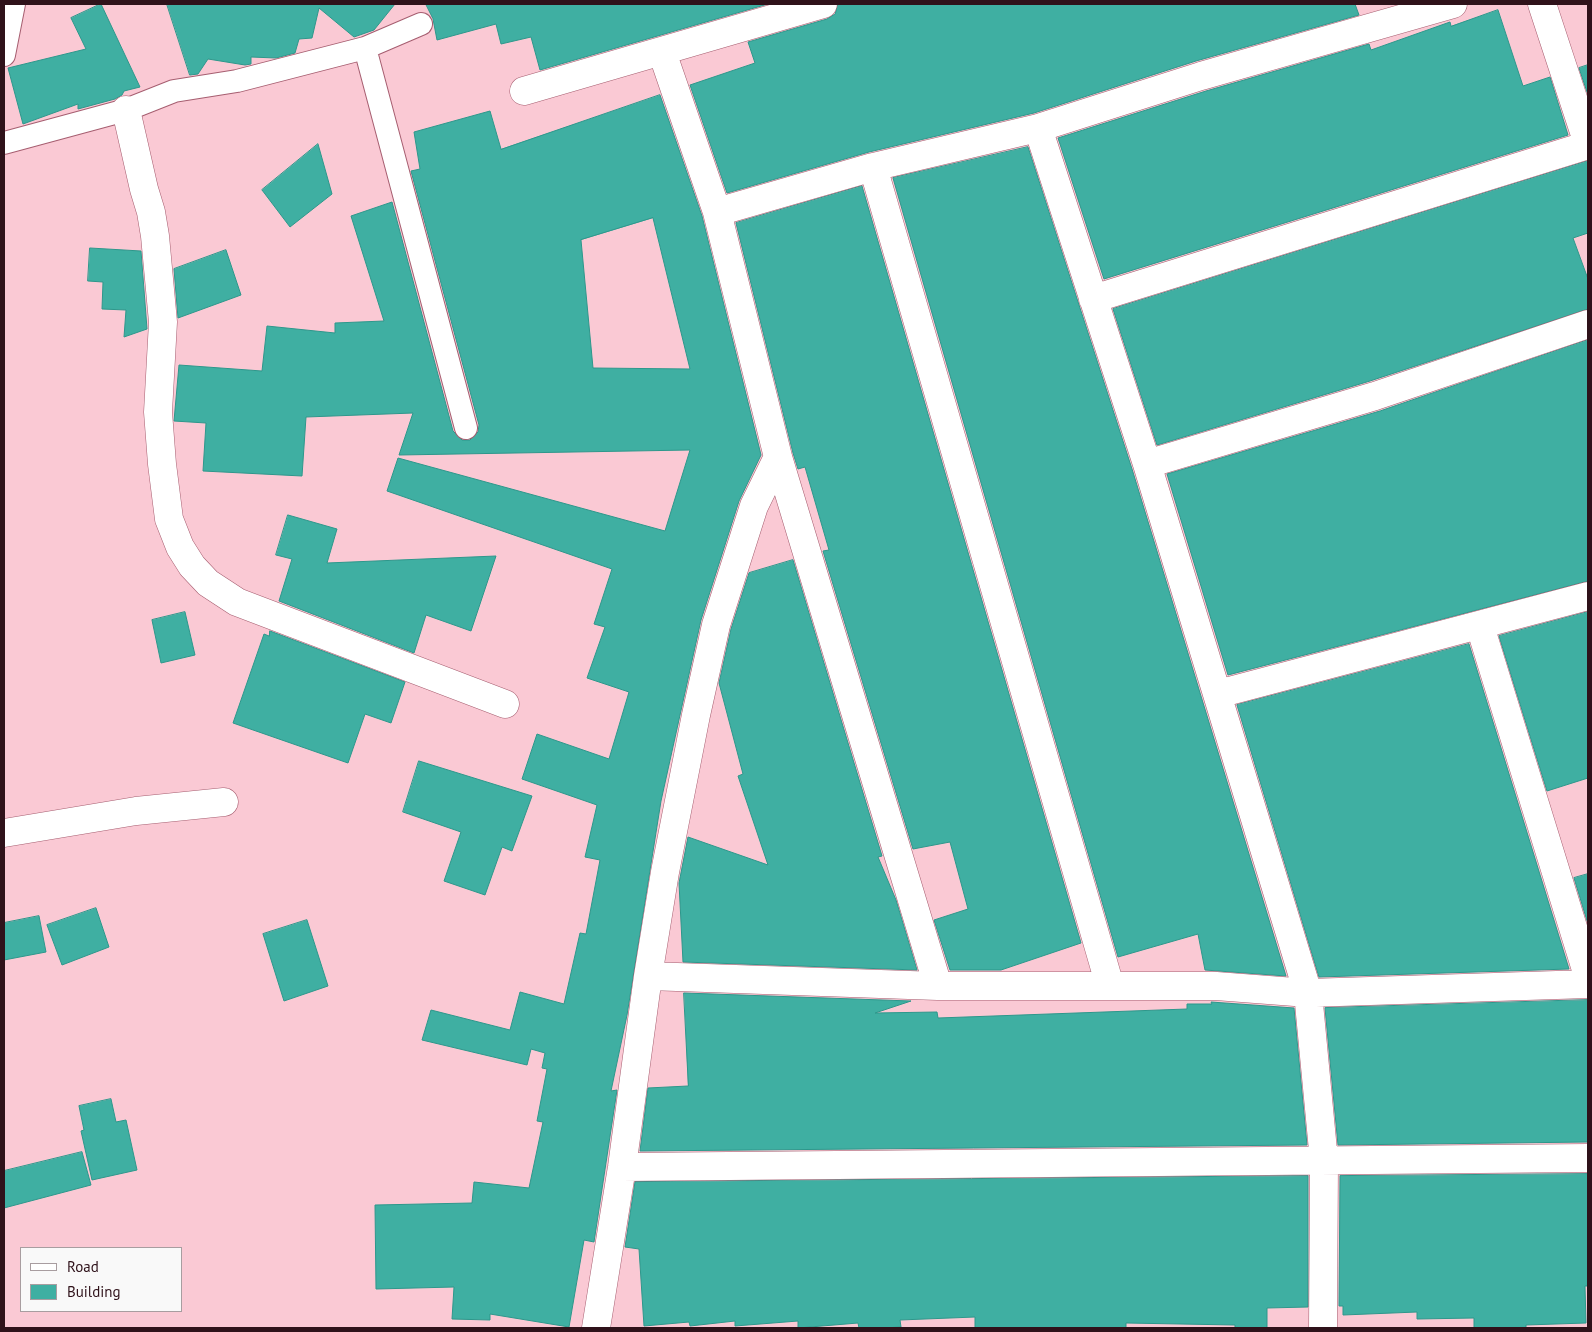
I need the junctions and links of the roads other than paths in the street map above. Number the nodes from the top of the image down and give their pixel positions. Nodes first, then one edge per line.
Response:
1 (14, 4) edge
2 (823, 4) edge
3 (1453, 4) edge
4 (1542, 4) edge
5 (421, 24) dead end
6 (365, 48) junction
7 (662, 52) junction
8 (4, 55) edge
9 (524, 91) dead end
10 (126, 110) junction
11 (1038, 128) junction
12 (4, 143) edge
13 (1588, 145) edge
14 (873, 167) junction
15 (717, 212) junction
16 (1093, 298) junction
17 (1588, 324) edge
18 (466, 428) dead end
19 (778, 457) junction
20 (1147, 464) junction
21 (1588, 596) edge
22 (1480, 626) junction
23 (1218, 694) junction
24 (505, 704) dead end
25 (224, 802) dead end
26 (4, 833) edge
27 (648, 976) junction
28 (1588, 976) edge
29 (1588, 984) edge
30 (938, 986) junction
31 (1110, 986) junction
32 (1308, 993) junction
33 (1588, 1158) edge
34 (1324, 1161) junction
35 (622, 1167) junction
36 (596, 1328) edge
37 (1323, 1328) edge

1 - 8 lane
2 - 7 street
3 - 11 street
4 - 13 street
5 - 6 lane
6 - 10 lane
6 - 18 lane
7 - 9 street
7 - 15 street
10 - 12 lane
10 - 24 street
11 - 14 street
11 - 16 street
13 - 16 street
14 - 15 street
14 - 31 street
15 - 19 street
16 - 20 street
17 - 20 street
19 - 27 street
19 - 30 street
20 - 23 street
21 - 22 street
22 - 23 street
22 - 28 street
23 - 32 street
25 - 26 street
27 - 30 street
27 - 35 street
29 - 32 street
30 - 31 street
31 - 32 street
32 - 34 street
33 - 34 street
34 - 35 street
34 - 37 street
35 - 36 street

